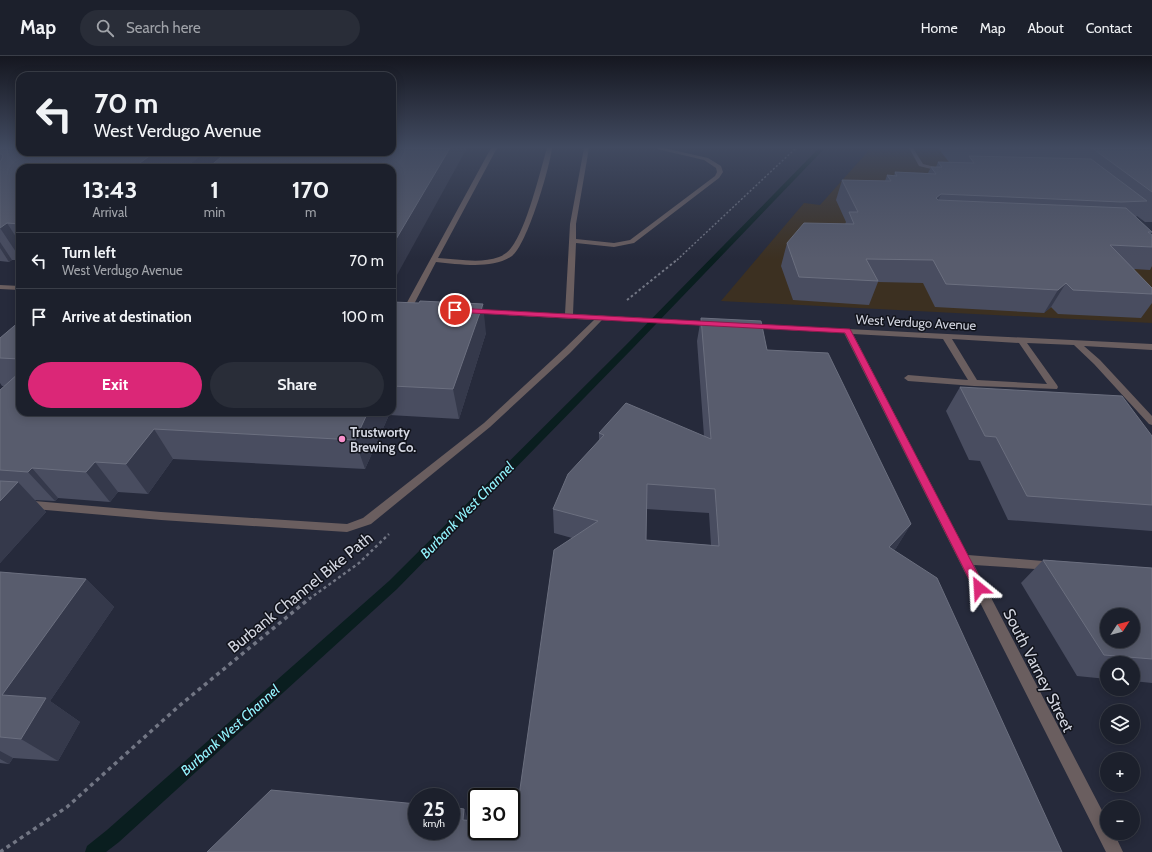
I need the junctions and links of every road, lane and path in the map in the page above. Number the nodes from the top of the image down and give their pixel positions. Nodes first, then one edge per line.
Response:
1 (474, 185) edge
2 (538, 185) edge
3 (580, 185) edge
4 (706, 185) edge
5 (757, 185) edge
6 (572, 241) junction
7 (434, 260) junction
8 (0, 287) edge
9 (16, 288) edge
10 (626, 301) dead end
11 (397, 307) edge
12 (463, 310) edge
13 (569, 316) junction
14 (601, 318) junction
15 (720, 324) edge
16 (736, 325) edge
17 (847, 331) junction
18 (946, 336) junction
19 (1021, 340) junction
20 (1076, 343) junction
21 (1152, 347) edge
22 (908, 378) dead end
23 (974, 383) junction
24 (1152, 422) edge
25 (0, 502) edge
26 (393, 531) dead end
27 (965, 560) junction
28 (1060, 566) edge
29 (0, 852) edge
30 (1115, 852) edge

1 - 7 street
2 - 7 street
3 - 6 street
4 - 6 street
5 - 10 path
6 - 13 street
7 - 11 street
8 - 9 street
12 - 13 street
13 - 14 street
14 - 15 street
14 - 25 street
16 - 17 street, West Verdugo Avenue
17 - 18 street, West Verdugo Avenue
17 - 27 street, South Varney Street
18 - 19 street, West Verdugo Avenue
18 - 23 street
19 - 20 street, West Verdugo Avenue
19 - 23 street
20 - 21 street, West Verdugo Avenue
20 - 24 street
22 - 23 street
26 - 29 path, Burbank Channel Bike Path
27 - 28 street
27 - 30 street, South Varney Street

